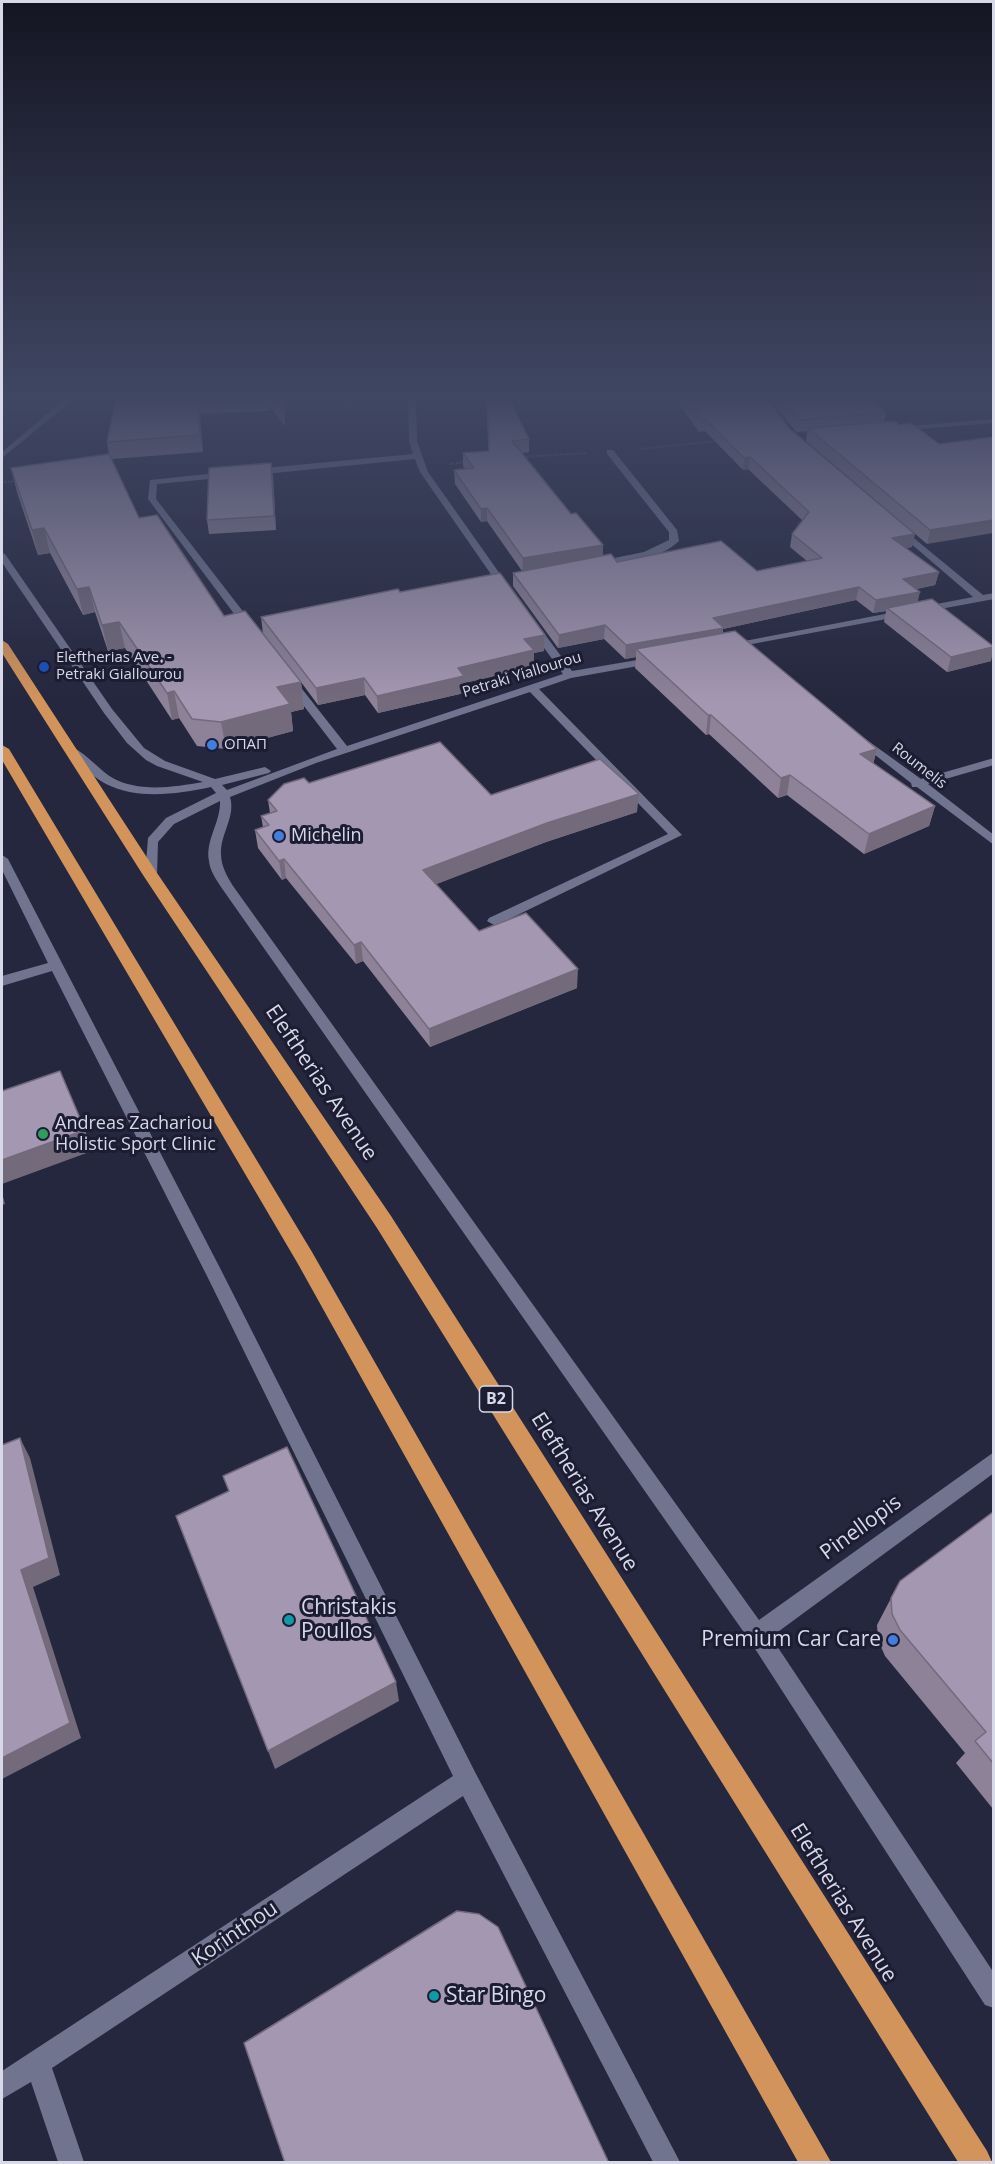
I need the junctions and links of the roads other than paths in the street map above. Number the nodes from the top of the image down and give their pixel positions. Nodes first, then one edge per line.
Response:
1 (152, 499) edge
2 (445, 499) edge
3 (648, 499) edge
4 (891, 521) edge
5 (2, 556) edge
6 (588, 565) edge
7 (511, 579) dead end
8 (500, 580) junction
9 (993, 596) edge
10 (980, 598) junction
11 (513, 600) edge
12 (527, 618) edge
13 (258, 639) edge
14 (2, 644) edge
15 (721, 648) edge
16 (662, 659) edge
17 (569, 675) junction
18 (287, 676) edge
19 (532, 688) junction
20 (853, 732) edge
21 (67, 747) junction
22 (2, 750) edge
23 (344, 750) junction
24 (993, 761) edge
25 (916, 784) junction
26 (219, 788) junction
27 (993, 841) edge
28 (2, 859) edge
29 (151, 875) junction
30 (494, 921) dead end
31 (56, 965) junction
32 (2, 981) edge
33 (993, 1461) edge
34 (757, 1634) junction
35 (467, 1780) junction
36 (993, 1996) edge
37 (38, 2063) junction
38 (2, 2086) edge
39 (71, 2163) edge
40 (667, 2163) edge
41 (814, 2163) edge
42 (976, 2163) edge

1 - 13 street
2 - 8 street
3 - 6 street
4 - 10 street
5 - 26 street
7 - 8 street
8 - 11 street
9 - 10 street
10 - 15 street
12 - 17 street
14 - 21 highway, Eleftherias Avenue / B2
16 - 17 street, Petraki Yiallourou
17 - 19 street, Petraki Yiallourou
18 - 23 street
19 - 23 street, Petraki Yiallourou
19 - 30 street
20 - 25 street, Roumelis
21 - 26 street, Petraki Yiallourou
21 - 29 highway, Eleftherias Avenue / B2
22 - 41 highway
23 - 26 street, Petraki Yiallourou
24 - 25 street
25 - 27 street, Roumelis
26 - 29 street, Petraki Yiallourou
26 - 34 street
28 - 31 street
29 - 42 highway, Eleftherias Avenue / B2
31 - 32 street
31 - 35 street
33 - 34 street, Pinellopis
34 - 36 street
35 - 37 street, Korinthou
35 - 40 street
37 - 38 street, Korinthou
37 - 39 street

